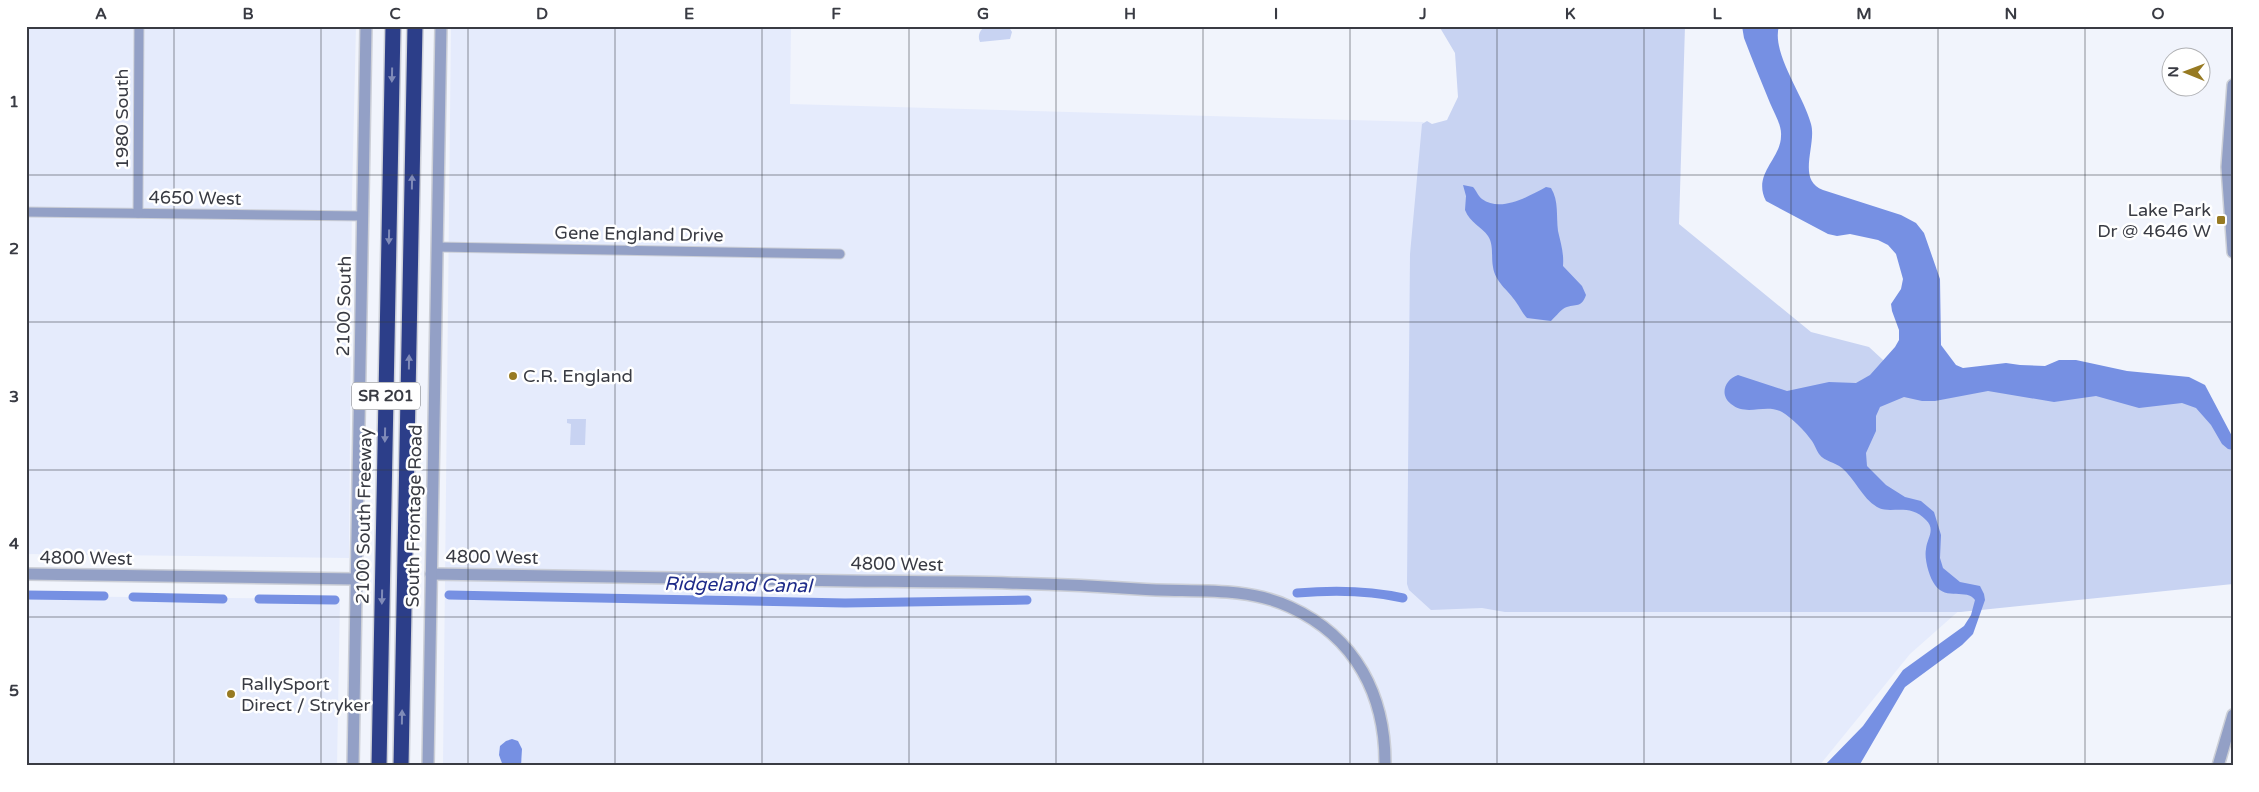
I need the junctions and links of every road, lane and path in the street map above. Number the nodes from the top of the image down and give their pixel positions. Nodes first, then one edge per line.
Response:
1 (139, 26) edge
2 (366, 26) edge
3 (393, 26) edge
4 (415, 26) edge
5 (441, 26) edge
6 (2233, 85) edge
7 (26, 212) edge
8 (138, 213) junction
9 (363, 216) junction
10 (437, 247) junction
11 (2233, 252) edge
12 (840, 254) dead end
13 (26, 574) edge
14 (431, 574) junction
15 (356, 579) junction
16 (2233, 715) edge
17 (353, 766) edge
18 (379, 766) edge
19 (401, 766) edge
20 (428, 766) edge
21 (1385, 766) edge
22 (2218, 766) edge

1 - 8 street, 1980 South
2 - 9 street, 2100 South
3 -> 18 highway, 2100 South Freeway / SR 201
19 -> 4 highway, SR 201
5 - 10 street, South Frontage Road
6 - 11 street
7 - 8 street, 4650 West
8 - 9 street, 4650 West
9 - 15 street, 2100 South
10 - 12 street, Gene England Drive
10 - 14 street, South Frontage Road
13 - 15 street, 4800 West
14 - 20 street, South Frontage Road
14 - 21 street, 4800 West
15 - 17 street, 2100 South
16 - 22 street

